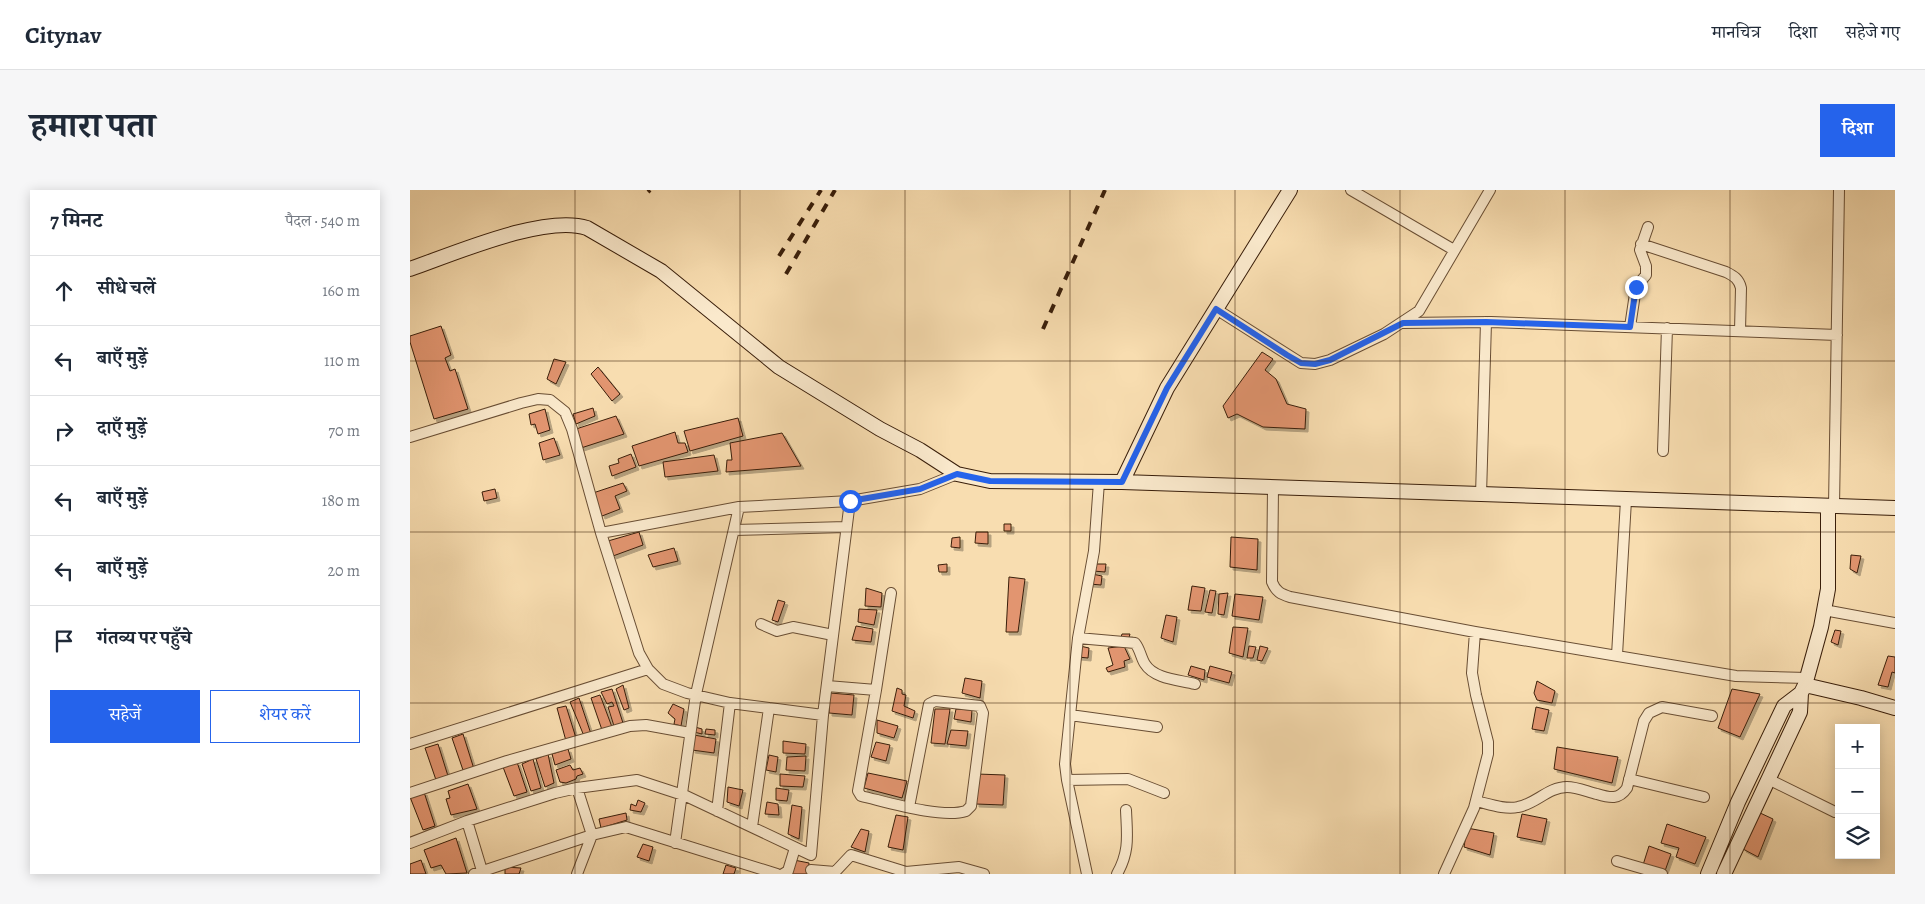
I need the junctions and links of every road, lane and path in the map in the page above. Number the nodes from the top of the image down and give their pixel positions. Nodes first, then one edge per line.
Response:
1 (1290, 190) edge
2 (1351, 190) edge
3 (1490, 190) edge
4 (1839, 190) edge
5 (1648, 227) dead end
6 (1641, 244) junction
7 (1454, 250) junction
8 (410, 269) edge
9 (1216, 309) junction
10 (1486, 322) junction
11 (1403, 323) junction
12 (1630, 327) junction
13 (1667, 328) junction
14 (1740, 331) junction
15 (1836, 335) junction
16 (410, 437) edge
17 (1663, 452) dead end
18 (957, 474) junction
19 (1099, 482) junction
20 (1122, 482) junction
21 (1273, 488) junction
22 (1481, 495) junction
23 (1626, 500) junction
24 (850, 501) junction
25 (739, 507) junction
26 (1831, 507) junction
27 (1895, 508) edge
28 (846, 528) junction
29 (734, 530) junction
30 (600, 533) junction
31 (891, 593) dead end
32 (1824, 610) junction
33 (1895, 623) edge
34 (761, 624) dead end
35 (1474, 632) junction
36 (833, 634) junction
37 (1078, 638) junction
38 (1617, 656) junction
39 (648, 669) junction
40 (1195, 684) dead end
41 (1804, 685) junction
42 (827, 686) junction
43 (876, 690) junction
44 (696, 694) junction
45 (730, 703) junction
46 (769, 708) junction
47 (1895, 708) edge
48 (823, 715) junction
49 (1070, 715) junction
50 (1712, 716) dead end
51 (1157, 727) dead end
52 (690, 733) junction
53 (410, 744) edge
54 (1629, 779) junction
55 (1768, 779) junction
56 (1066, 780) junction
57 (578, 788) junction
58 (410, 793) edge
59 (1164, 793) dead end
60 (681, 795) junction
61 (1704, 797) dead end
62 (1476, 801) junction
63 (909, 807) junction
64 (1126, 810) dead end
65 (717, 811) junction
66 (1835, 812) dead end
67 (467, 821) junction
68 (752, 828) junction
69 (592, 835) junction
70 (410, 843) edge
71 (675, 843) junction
72 (795, 848) junction
73 (811, 855) junction
74 (1617, 861) dead end
75 (947, 870) edge
76 (812, 872) edge
77 (480, 873) edge
78 (577, 874) edge
79 (777, 874) edge
80 (783, 874) edge
81 (984, 874) edge
82 (1087, 874) edge
83 (1117, 874) edge
84 (1444, 874) edge
85 (1662, 874) edge
86 (1708, 874) edge
87 (1724, 874) edge

1 - 9 main road
2 - 7 street
3 - 7 street
4 - 15 street
5 - 6 street
6 - 12 street
6 - 14 street
7 - 11 street
8 - 18 main road
9 - 11 street
9 - 20 main road
10 - 11 street
10 - 12 street
10 - 22 street
12 - 13 street
13 - 14 street
13 - 17 street
14 - 15 street
15 - 26 street
16 - 30 street
18 - 19 main road
18 - 24 street
19 - 20 main road
19 - 37 street
20 - 21 main road
21 - 22 main road
21 - 35 street
22 - 23 main road
23 - 26 main road
23 - 38 street
24 - 25 street
24 - 28 street
25 - 29 street
25 - 30 street
26 - 27 main road
26 - 32 main road
28 - 29 street
28 - 36 street
29 - 44 street
30 - 39 street
31 - 43 street
32 - 33 street
32 - 41 main road
34 - 36 street
35 - 38 street
35 - 62 street
36 - 42 street
37 - 40 street
37 - 49 street
38 - 41 street
39 - 44 street
39 - 53 street
41 - 47 main road
41 - 55 main road
41 - 86 main road
42 - 43 street
42 - 48 street
43 - 63 street
44 - 45 street
44 - 52 street
45 - 46 street
45 - 65 street
46 - 48 street
46 - 68 street
48 - 73 street
49 - 51 street
49 - 56 street
50 - 54 street
52 - 58 street
52 - 60 street
54 - 61 street
54 - 62 street
55 - 66 street
55 - 87 main road
56 - 59 street
56 - 82 street
57 - 60 street
57 - 67 street
57 - 69 street
60 - 65 street
60 - 71 street
62 - 84 street
63 - 63 street
64 - 83 street
65 - 68 street
67 - 70 street
67 - 77 street
68 - 72 street
69 - 71 street
69 - 77 street
69 - 78 street
71 - 79 street
72 - 73 street
72 - 80 street
73 - 76 street
74 - 85 street
75 - 76 street
75 - 81 street

